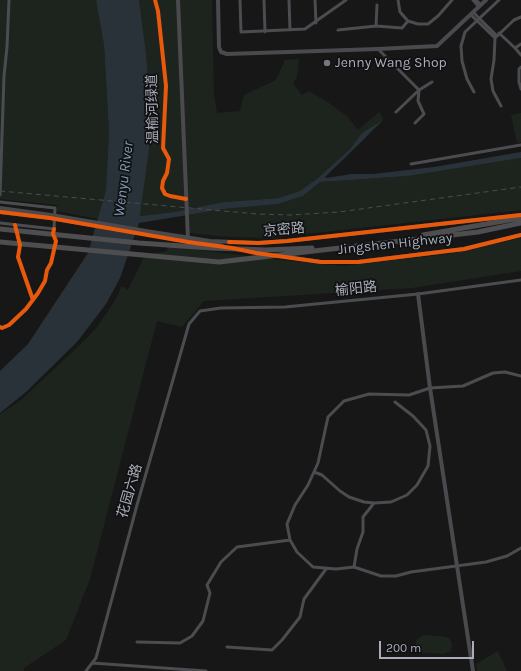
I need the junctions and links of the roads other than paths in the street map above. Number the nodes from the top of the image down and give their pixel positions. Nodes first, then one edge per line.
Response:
1 (9, 0) edge
2 (178, 0) edge
3 (218, 0) edge
4 (240, 0) edge
5 (264, 0) edge
6 (289, 0) edge
7 (315, 0) edge
8 (341, 0) edge
9 (346, 0) edge
10 (398, 0) edge
11 (451, 0) edge
12 (475, 0) edge
13 (486, 0) edge
14 (499, 0) edge
15 (341, 4) junction
16 (377, 5) dead end
17 (480, 6) junction
18 (472, 14) junction
19 (521, 17) edge
20 (478, 20) junction
21 (408, 21) junction
22 (316, 22) junction
23 (376, 26) junction
24 (290, 30) junction
25 (338, 30) dead end
26 (264, 32) junction
27 (497, 35) junction
28 (521, 44) edge
29 (515, 48) junction
30 (378, 49) junction
31 (521, 55) edge
32 (521, 67) edge
33 (432, 82) dead end
34 (521, 89) edge
35 (419, 90) junction
36 (474, 92) dead end
37 (500, 106) dead end
38 (396, 112) dead end
39 (415, 123) dead end
40 (521, 145) edge
41 (411, 164) dead end
42 (0, 195) edge
43 (0, 202) edge
44 (0, 208) edge
45 (0, 213) edge
46 (521, 215) edge
47 (50, 217) junction
48 (521, 218) edge
49 (0, 223) edge
50 (521, 223) edge
51 (0, 228) edge
52 (521, 235) edge
53 (188, 240) junction
54 (0, 242) edge
55 (521, 280) edge
56 (418, 294) junction
57 (194, 317) joint
58 (521, 376) edge
59 (430, 388) junction
60 (395, 402) dead end
61 (314, 472) junction
62 (374, 503) junction
63 (290, 540) junction
64 (521, 548) edge
65 (457, 565) junction
66 (354, 567) junction
67 (326, 569) dead end
68 (137, 642) dead end
69 (227, 647) dead end
70 (92, 664) junction
71 (86, 671) edge
72 (206, 671) edge
73 (473, 671) edge

1 - 42 street
2 - 53 main road
3 - 30 main road
4 - 26 street
5 - 26 street
6 - 24 street
7 - 22 street
8 - 15 street
9 - 15 street
10 - 21 street
11 - 21 street
12 - 17 street
13 - 17 main road
14 - 20 street
15 - 22 street
16 - 23 street
17 - 18 main road
18 - 20 street
18 - 30 main road
19 - 27 street
20 - 27 street
20 - 36 street
21 - 23 street
22 - 24 street
23 - 25 street
24 - 26 street
27 - 29 street
27 - 37 street
28 - 29 street
29 - 31 street
30 - 35 street
32 - 34 street
33 - 35 street
35 - 38 street
35 - 39 street
40 - 41 street
43 - 49 street
44 - 47 main road, 京密路
45 - 47 main road, 京密路
46 - 53 main road, 京密路
47 - 53 main road, 京密路, bridge
48 - 51 highway, bridge
50 - 54 highway, bridge
52 - 53 main road, Jingshen Highway
55 - 56 street, 榆阳路
56 - 57 street, 榆阳路
56 - 59 main road
57 - 70 street, 花园六路
58 - 59 street
59 - 61 street
59 - 65 main road
60 - 62 street
61 - 62 street
61 - 63 street
62 - 66 street
63 - 66 street
63 - 68 street
64 - 65 street
65 - 66 street
65 - 73 main road
67 - 69 street
70 - 71 street, 花园六路
70 - 72 street

